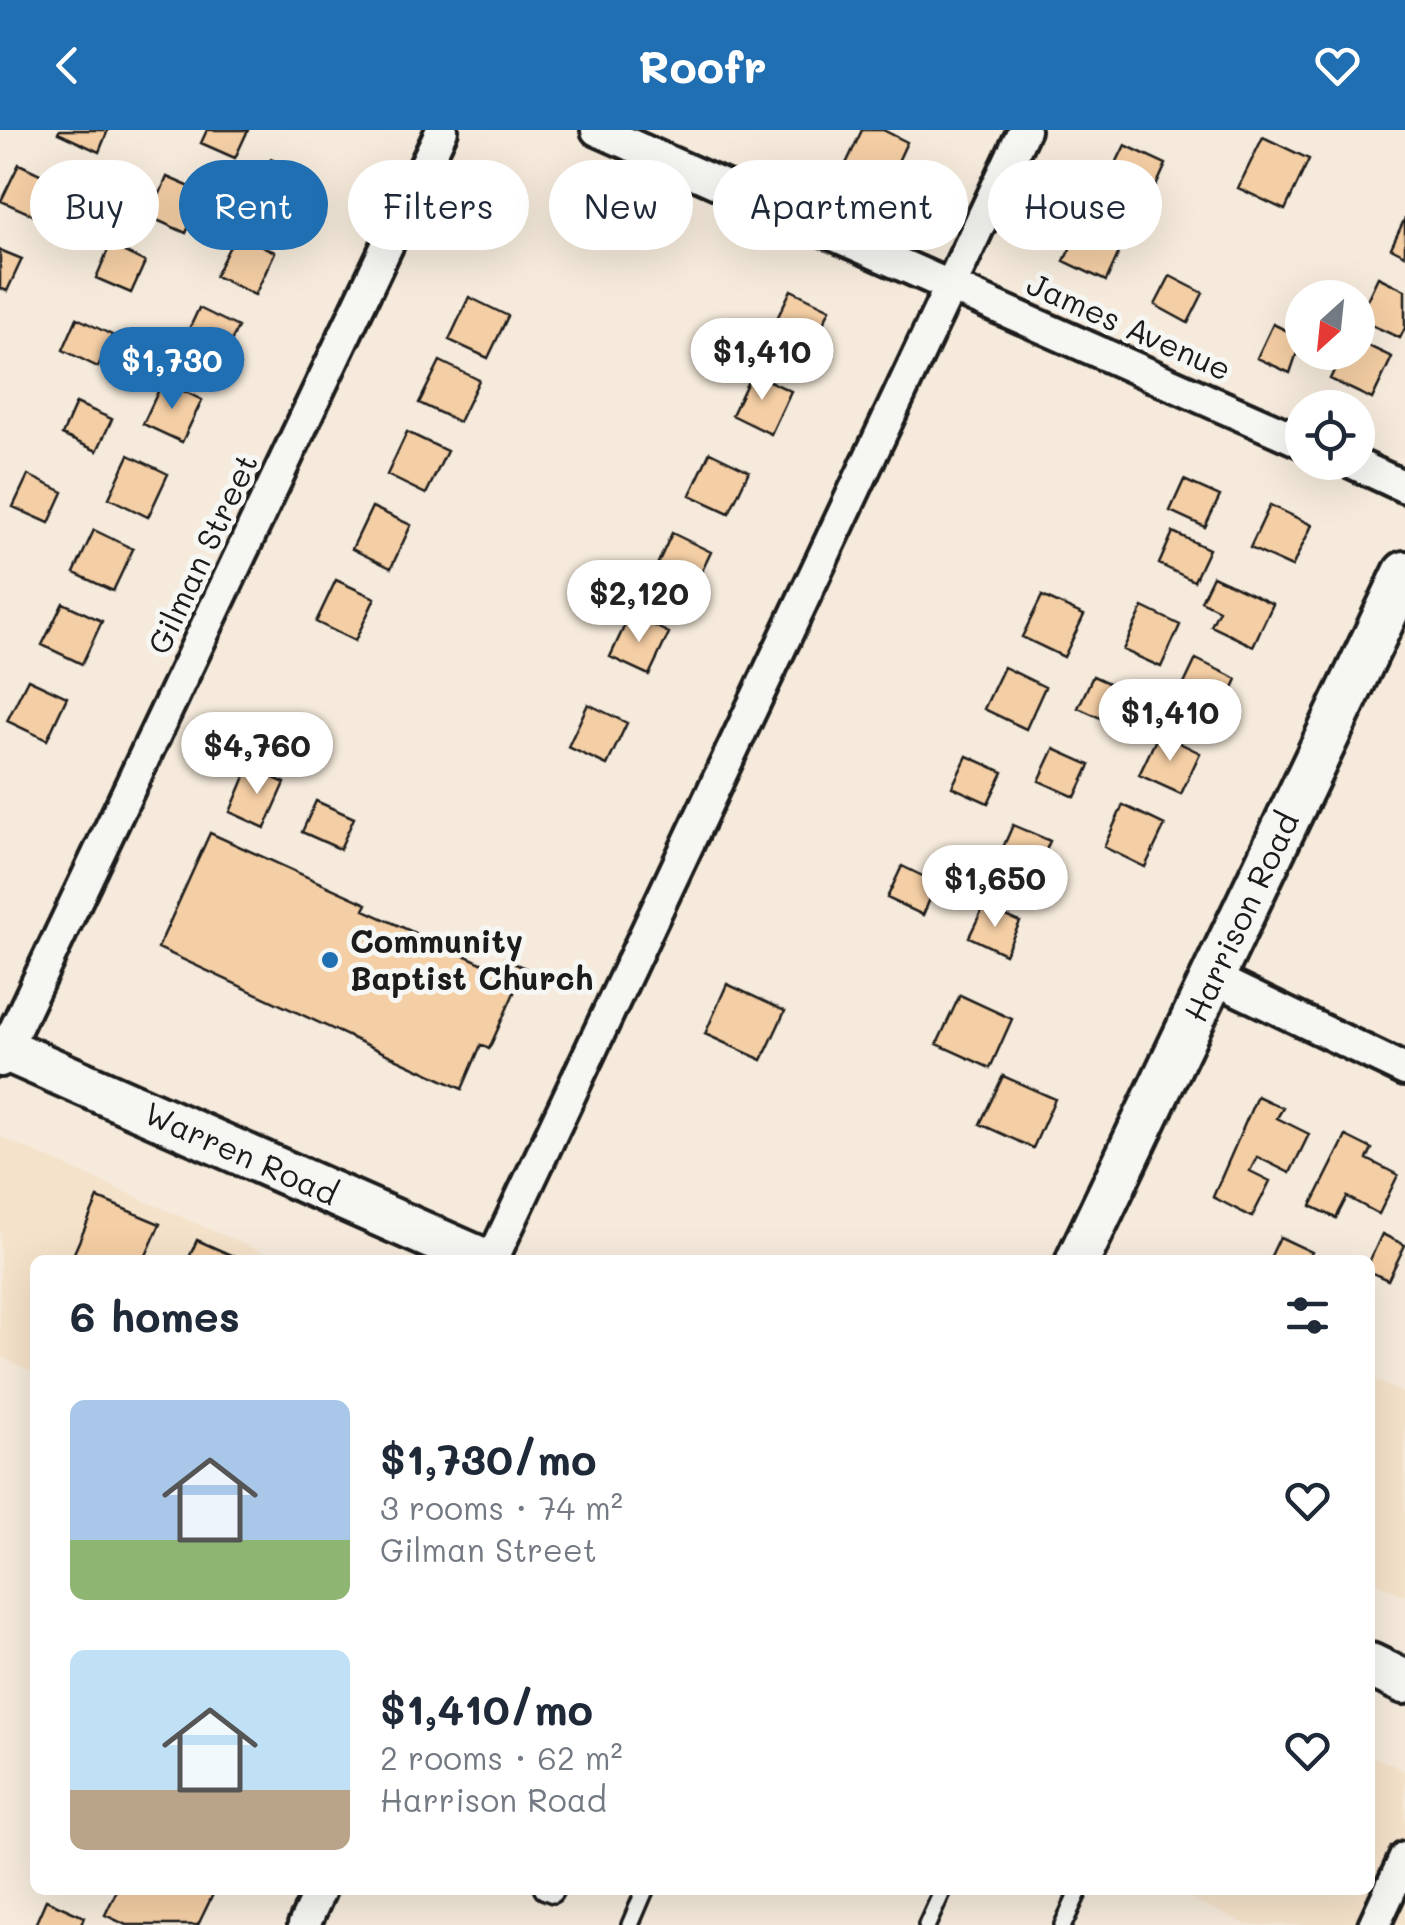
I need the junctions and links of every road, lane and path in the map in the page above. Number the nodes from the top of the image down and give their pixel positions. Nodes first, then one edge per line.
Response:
1 (442, 130) edge
2 (597, 130) edge
3 (1024, 130) edge
4 (950, 285) junction
5 (1285, 434) edge
6 (1375, 473) edge
7 (1405, 487) edge
8 (1405, 574) edge
9 (1213, 978) junction
10 (2, 1053) edge
11 (1405, 1070) edge
12 (471, 1255) edge
13 (494, 1255) edge
14 (1080, 1255) edge
15 (1375, 1667) edge
16 (1405, 1682) edge
17 (1401, 1876) edge
18 (318, 1895) edge
19 (644, 1895) edge
20 (940, 1895) edge
21 (1077, 1895) edge
22 (304, 1925) edge
23 (630, 1925) edge
24 (927, 1925) edge
25 (1064, 1925) edge
26 (1374, 1925) edge

1 - 10 street, Gilman Street
2 - 4 street, James Avenue
3 - 4 street
4 - 5 street, James Avenue
4 - 13 street
6 - 7 street
8 - 9 street, Harrison Road
9 - 11 street
9 - 14 street, Harrison Road
10 - 12 street, Warren Road
15 - 16 street
17 - 26 street
18 - 22 street
19 - 23 lane
20 - 24 lane
21 - 25 lane

